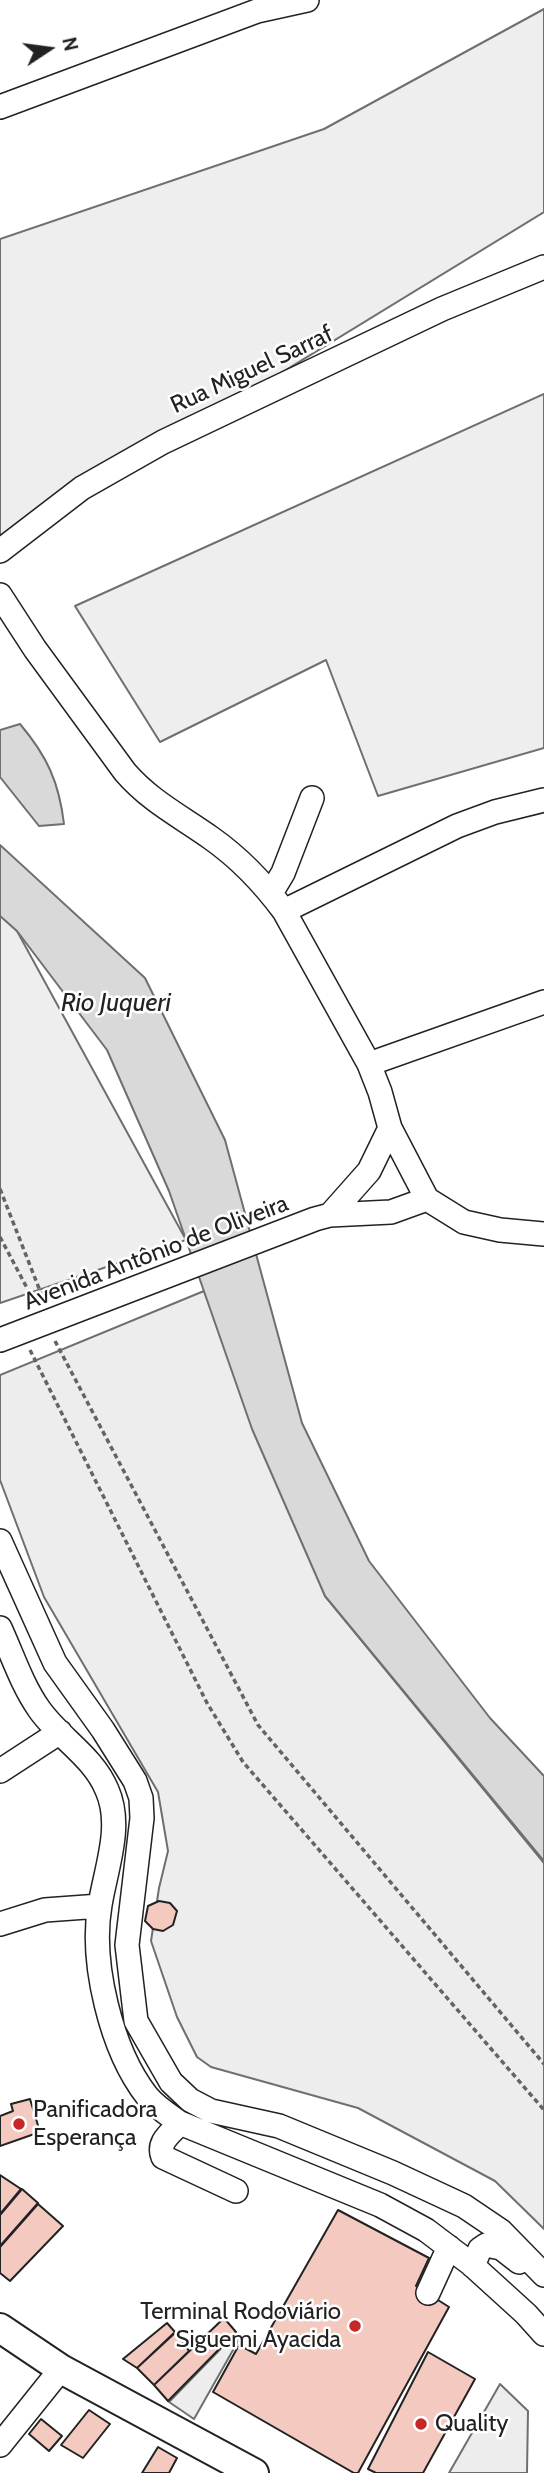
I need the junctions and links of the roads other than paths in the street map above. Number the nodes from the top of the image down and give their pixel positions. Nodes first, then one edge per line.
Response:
1 (307, 0) edge
2 (0, 107) edge
3 (544, 267) edge
4 (0, 551) edge
5 (0, 594) edge
6 (312, 798) dead end
7 (544, 800) edge
8 (278, 902) junction
9 (544, 1002) edge
10 (369, 1064) junction
11 (390, 1128) junction
12 (427, 1199) junction
13 (323, 1217) junction
14 (544, 1234) edge
15 (11, 1336) edge
16 (0, 1541) edge
17 (0, 1628) edge
18 (60, 1732) junction
19 (0, 1772) edge
20 (100, 1906) junction
21 (0, 1924) edge
22 (180, 2123) junction
23 (236, 2191) dead end
24 (449, 2247) junction
25 (473, 2266) junction
26 (544, 2275) edge
27 (544, 2287) edge
28 (428, 2293) dead end
29 (535, 2318) edge
30 (0, 2328) edge
31 (544, 2334) edge
32 (61, 2369) junction
33 (0, 2445) edge
34 (254, 2473) edge

1 - 2 street
3 - 4 street, Rua Miguel Sarraf
5 - 8 street
6 - 8 street
7 - 8 street
8 - 10 street
9 - 10 street
10 - 11 street
11 - 12 street
11 - 13 street, Avenida Antônio de Oliveira
12 - 13 street, Avenida Antônio de Oliveira
12 - 14 street
13 - 15 street, Avenida Antônio de Oliveira
16 - 26 street
17 - 18 street
18 - 19 street
18 - 20 street
20 - 21 street
20 - 22 street
22 - 23 street
22 - 24 street
24 - 25 street
24 - 28 street
25 - 27 street
25 - 29 street
29 - 31 street
30 - 32 main road
32 - 33 street
32 - 34 main road

